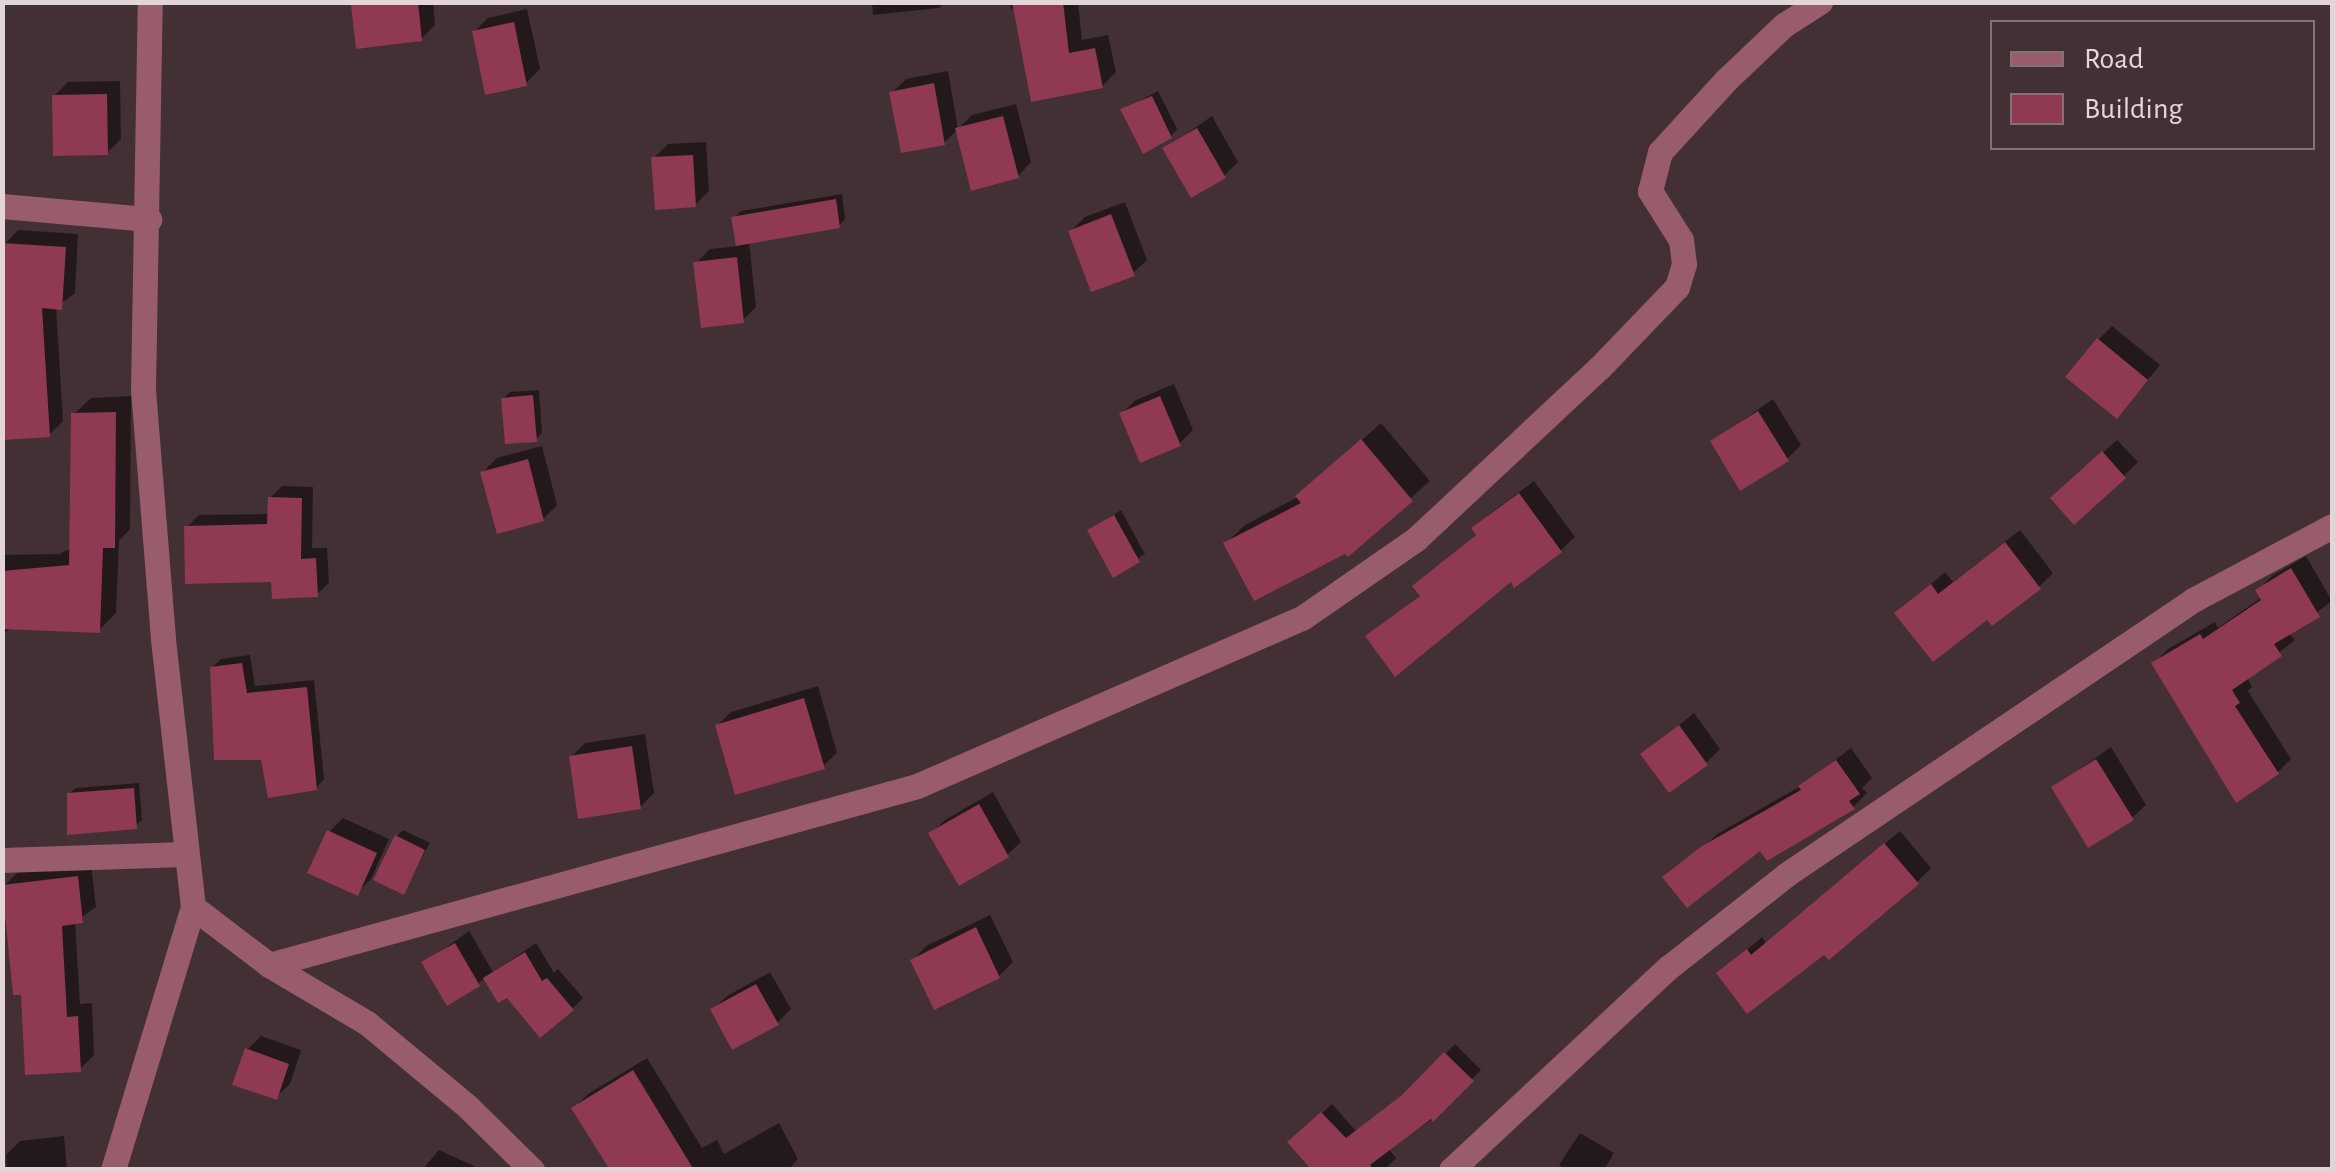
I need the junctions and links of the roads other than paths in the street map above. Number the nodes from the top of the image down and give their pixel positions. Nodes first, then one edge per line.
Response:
1 (150, 2) edge
2 (1820, 2) edge
3 (2, 206) edge
4 (148, 219) junction
5 (2332, 526) edge
6 (185, 854) junction
7 (2, 860) edge
8 (194, 907) junction
9 (269, 965) junction
10 (112, 1170) edge
11 (532, 1170) edge
12 (1451, 1170) edge

1 - 4 street
2 - 9 street
3 - 4 street
4 - 6 street
5 - 12 street
6 - 7 street
6 - 8 street
8 - 9 street
8 - 10 street
9 - 11 street

